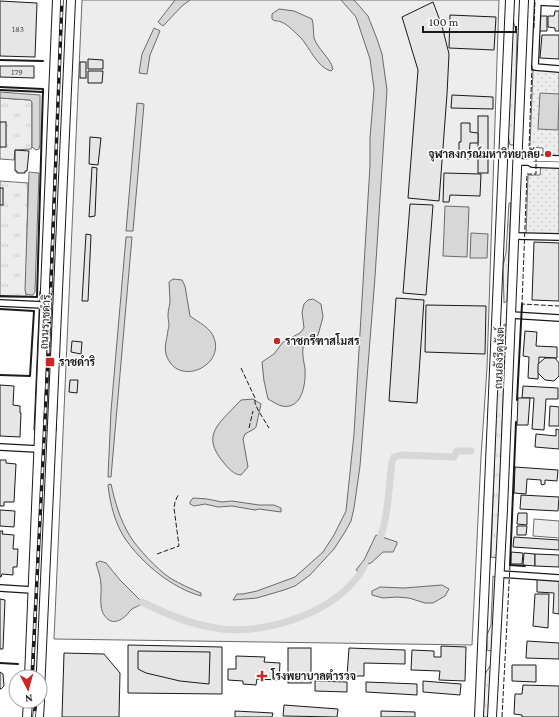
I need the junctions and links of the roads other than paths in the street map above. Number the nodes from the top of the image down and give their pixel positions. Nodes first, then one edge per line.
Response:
1 (57, 0) edge
2 (71, 0) edge
3 (510, 0) edge
4 (524, 0) edge
5 (538, 1) edge
6 (559, 3) edge
7 (509, 13) junction
8 (523, 14) junction
9 (55, 39) junction
10 (69, 40) junction
11 (559, 69) edge
12 (559, 159) edge
13 (503, 161) junction
14 (518, 162) junction
15 (529, 162) junction
16 (559, 165) edge
17 (50, 168) junction
18 (63, 168) junction
19 (515, 236) junction
20 (559, 237) edge
21 (0, 303) edge
22 (44, 305) junction
23 (497, 314) junction
24 (511, 315) junction
25 (559, 318) edge
26 (0, 447) edge
27 (38, 449) junction
28 (51, 450) junction
29 (485, 569) junction
30 (500, 572) junction
31 (559, 578) edge
32 (0, 588) edge
33 (32, 590) junction
34 (44, 590) junction
35 (482, 659) junction
36 (495, 660) junction
37 (28, 669) edge
38 (41, 669) edge
39 (479, 717) edge
40 (492, 717) edge

1 - 9 main road, ถนนราชดำริ
2 - 10 main road, ถนนราชดำริ
3 - 7 main road, ถนนอังรีดูนังต์
4 - 8 main road, ถนนอังรีดูนังต์
5 - 6 street
5 - 11 street
7 - 8 main road
7 - 13 main road, ถนนอังรีดูนังต์
8 - 14 main road, ถนนอังรีดูนังต์
9 - 10 main road
9 - 17 main road, ถนนราชดำริ
10 - 18 main road, ถนนราชดำริ
12 - 15 street
13 - 14 main road
13 - 23 main road, ถนนอังรีดูนังต์
14 - 15 street
14 - 19 main road, ถนนอังรีดูนังต์
15 - 16 street
17 - 18 main road
17 - 22 main road, ถนนราชดำริ
18 - 28 main road, ถนนราชดำริ
19 - 20 street
19 - 24 main road, ถนนอังรีดูนังต์
21 - 22 street
22 - 27 main road, ถนนราชดำริ
23 - 24 main road
23 - 29 main road, ถนนอังรีดูนังต์
24 - 25 street
24 - 30 main road, ถนนอังรีดูนังต์
26 - 27 street
27 - 28 main road
27 - 33 main road, ถนนราชดำริ
28 - 34 main road, ถนนราชดำริ
29 - 30 main road
29 - 35 main road, ถนนอังรีดูนังต์
30 - 31 street
30 - 36 main road, ถนนอังรีดูนังต์
32 - 33 street
33 - 34 main road
33 - 37 main road, ถนนราชดำริ
34 - 38 main road, ถนนราชดำริ
35 - 36 main road
35 - 39 main road, ถนนอังรีดูนังต์
36 - 40 main road, ถนนอังรีดูนังต์

